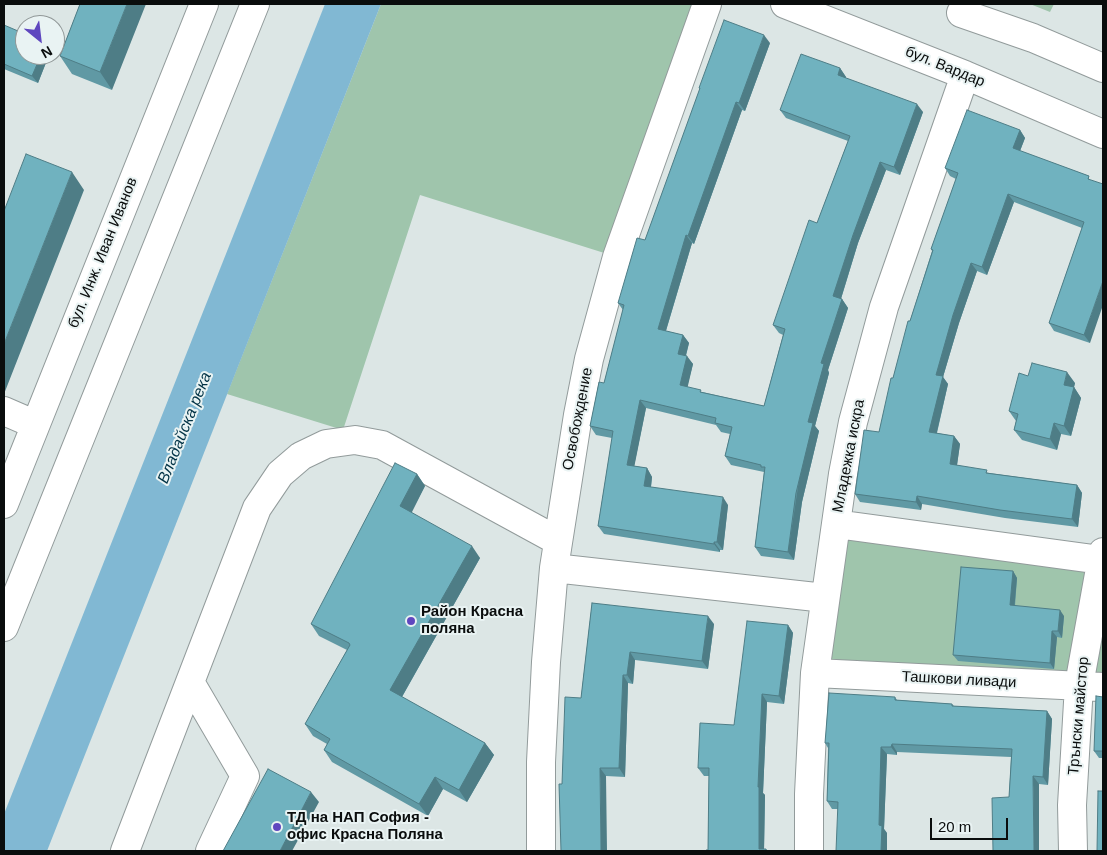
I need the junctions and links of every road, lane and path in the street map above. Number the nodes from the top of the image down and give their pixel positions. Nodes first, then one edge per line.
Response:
1 (204, 4) edge
2 (255, 4) edge
3 (707, 4) edge
4 (785, 4) edge
5 (961, 13) dead end
6 (1103, 68) edge
7 (965, 75) junction
8 (1103, 134) edge
9 (4, 412) edge
10 (34, 424) junction
11 (4, 504) edge
12 (836, 524) junction
13 (558, 541) junction
14 (554, 568) junction
15 (1101, 571) edge
16 (825, 598) junction
17 (4, 627) edge
18 (815, 672) junction
19 (190, 682) junction
20 (1091, 686) edge
21 (125, 851) edge
22 (210, 851) edge
23 (541, 851) edge
24 (809, 851) edge
25 (1073, 851) edge

1 - 10 street, бул. Инж. Иван Иванов
2 - 17 street
3 - 13 street, Освобождение
4 - 7 street, бул. Вардар
5 - 6 street
7 - 8 street, бул. Вардар
7 - 12 street, Младежка искра
9 - 10 street
10 - 11 street, бул. Инж. Иван Иванов
12 - 15 street
12 - 16 street, Младежка искра
13 - 14 street, Освобождение
13 - 19 street
14 - 16 street
14 - 23 street, Освобождение
15 - 20 street, Трънски майстор
16 - 18 street, Младежка искра
18 - 20 street, Ташкови ливади
18 - 24 street, Младежка искра
19 - 21 street
19 - 22 street
20 - 25 street, Трънски майстор

